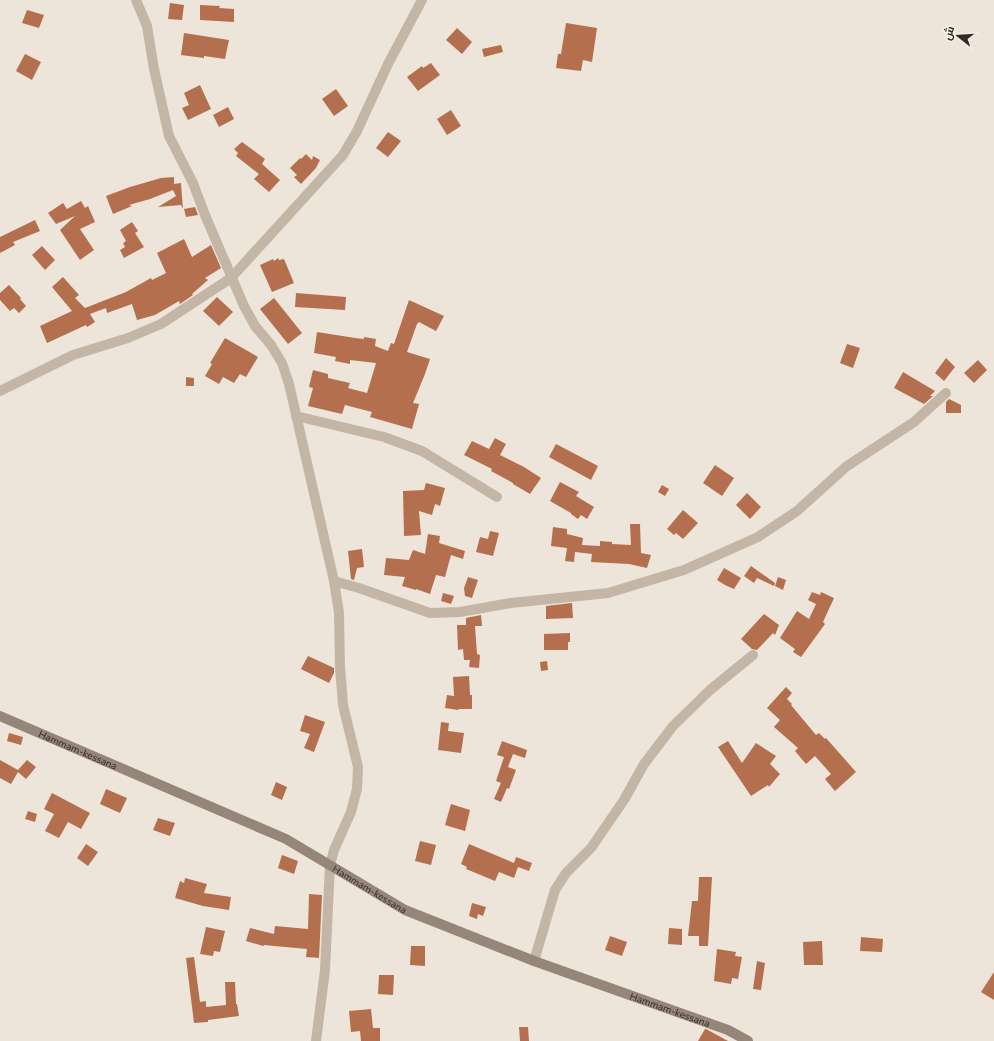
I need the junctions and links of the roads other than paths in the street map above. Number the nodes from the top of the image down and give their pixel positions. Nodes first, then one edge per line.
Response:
1 (136, 0) edge
2 (422, 0) edge
3 (231, 278) junction
4 (0, 391) edge
5 (946, 393) dead end
6 (296, 416) junction
7 (497, 497) dead end
8 (334, 582) junction
9 (754, 655) dead end
10 (0, 716) edge
11 (330, 865) junction
12 (534, 961) junction
13 (316, 1041) edge
14 (748, 1041) edge

1 - 3 street
2 - 3 street
3 - 4 street
3 - 6 street
5 - 8 street
6 - 7 street
6 - 8 street
8 - 11 street
9 - 12 street
10 - 11 street, Hammam-kessana
11 - 12 street, Hammam-kessana
11 - 13 street
12 - 14 street, Hammam-kessana

